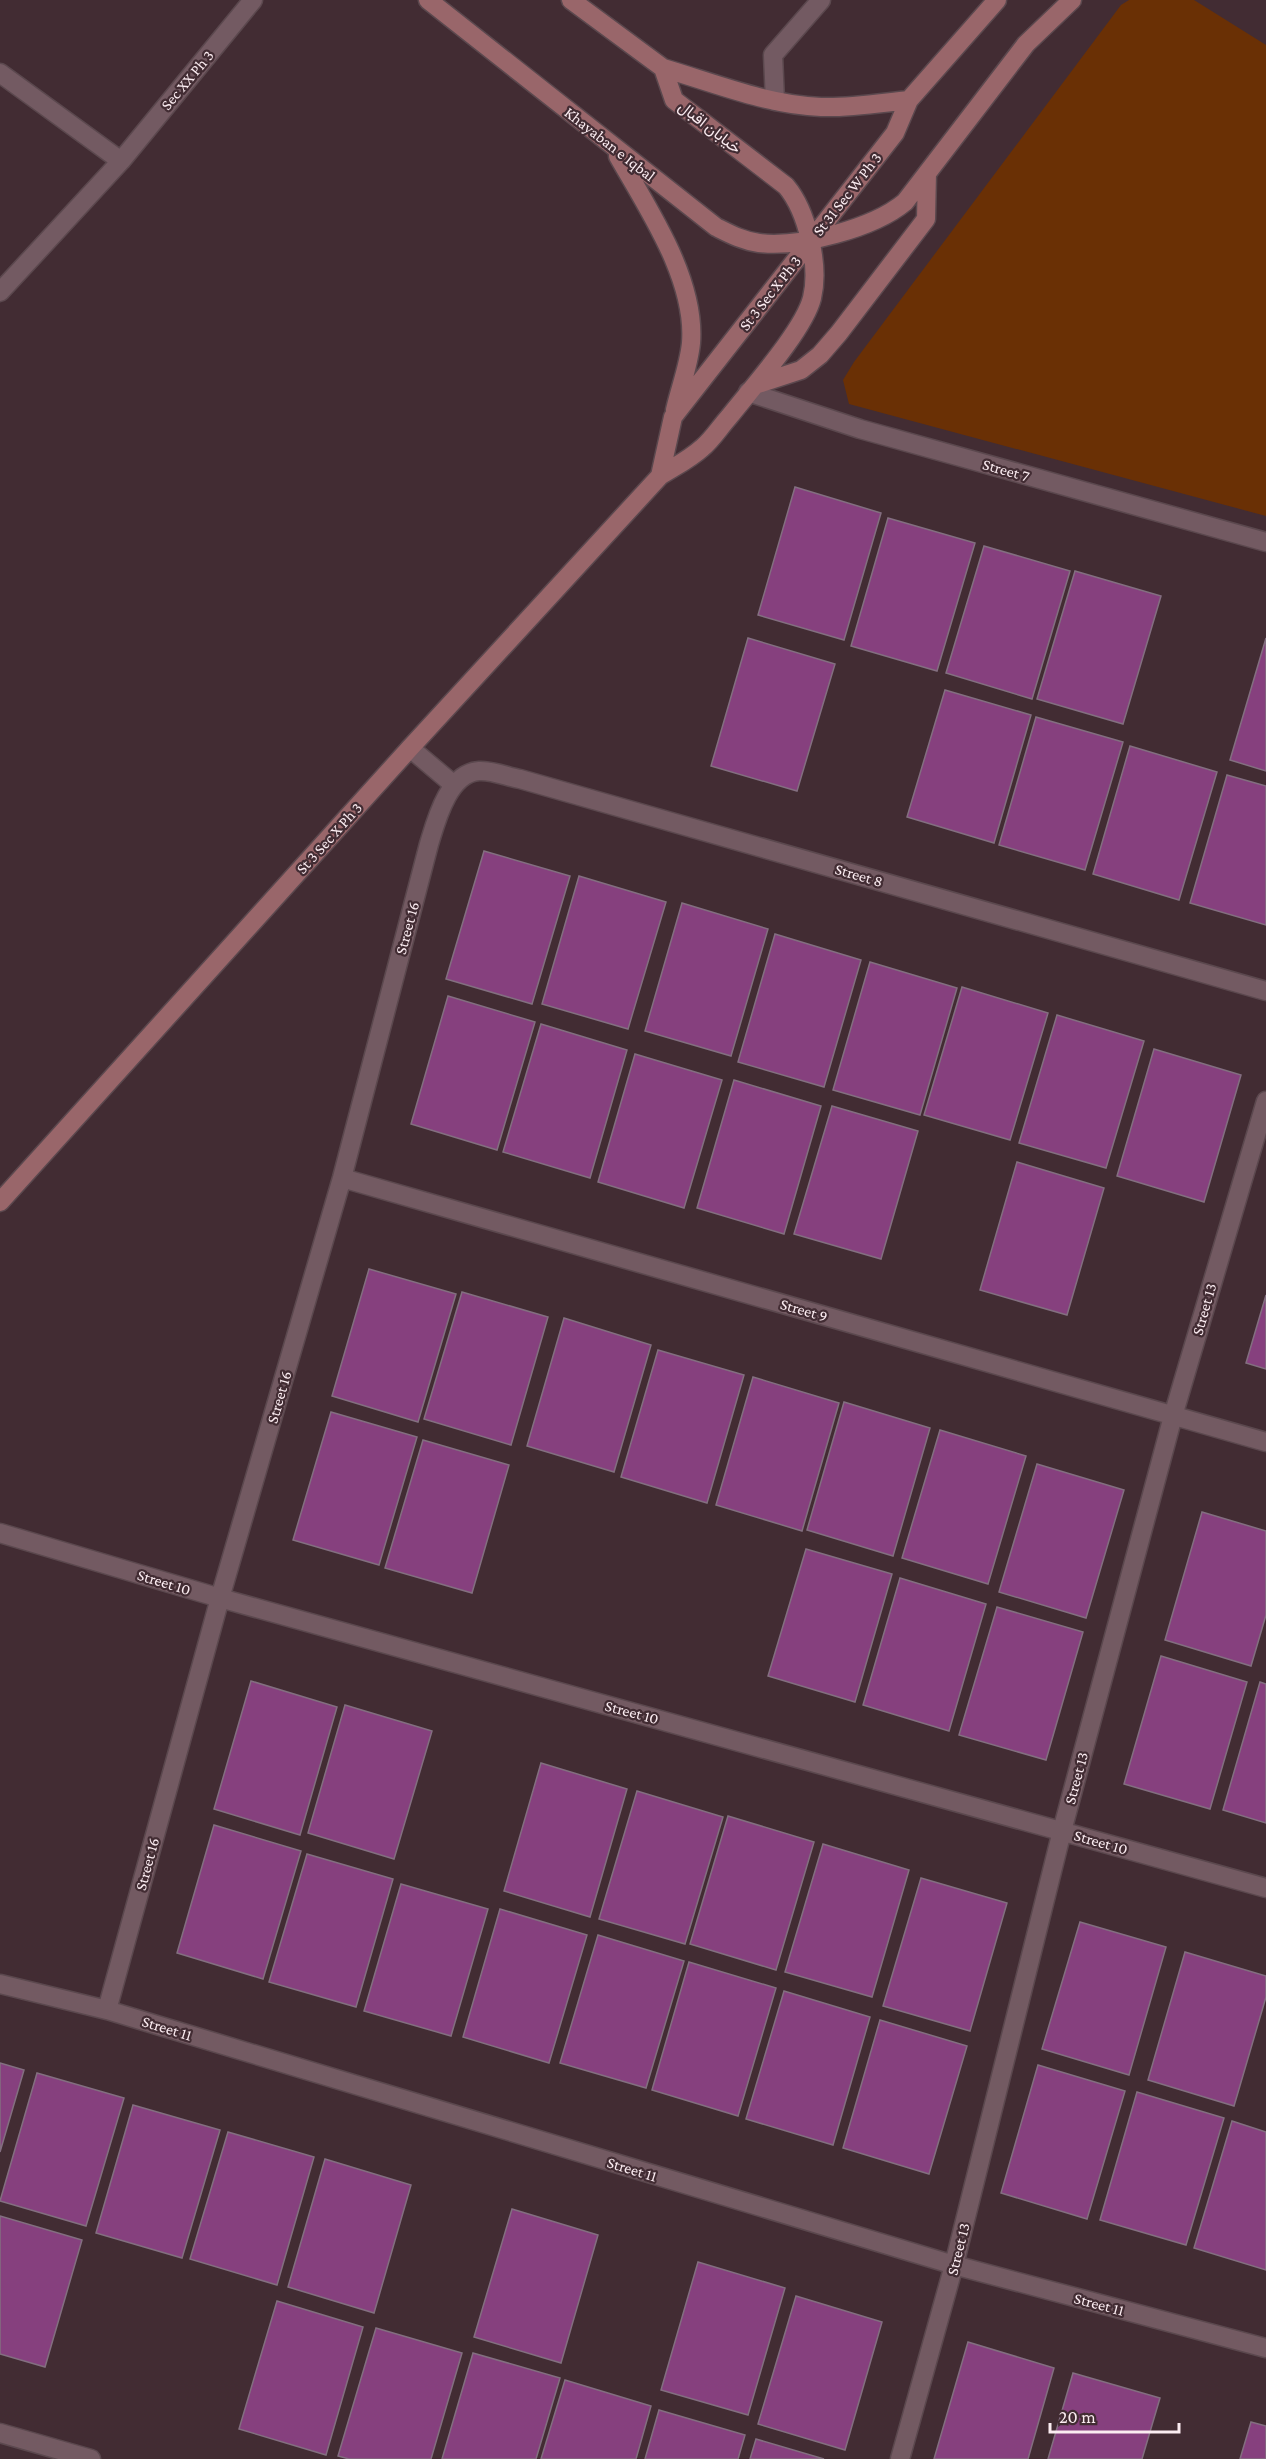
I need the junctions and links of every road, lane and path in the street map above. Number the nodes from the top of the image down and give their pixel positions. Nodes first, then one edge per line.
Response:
1 (254, 0) edge
2 (428, 0) edge
3 (571, 0) edge
4 (821, 0) edge
5 (996, 0) edge
6 (1072, 0) edge
7 (663, 68) junction
8 (0, 74) edge
9 (909, 100) junction
10 (776, 101) junction
11 (612, 146) junction
12 (121, 161) junction
13 (927, 173) junction
14 (811, 241) junction
15 (0, 292) edge
16 (752, 388) junction
17 (673, 417) junction
18 (660, 476) junction
19 (1266, 542) edge
20 (410, 747) junction
21 (454, 785) junction
22 (1266, 991) edge
23 (1266, 1101) edge
24 (342, 1178) junction
25 (0, 1202) edge
26 (1173, 1416) junction
27 (1266, 1442) edge
28 (0, 1533) edge
29 (220, 1598) junction
30 (1062, 1831) junction
31 (1266, 1888) edge
32 (0, 1984) edge
33 (107, 2010) junction
34 (954, 2265) junction
35 (1266, 2348) edge
36 (0, 2433) edge
37 (91, 2459) edge
38 (900, 2459) edge

1 - 12 street, Sec XX Ph 3
2 - 11 main road, Khayaban e Iqbal
3 - 7 main road
4 - 10 street
5 - 9 main road, St 31 Sec W Ph 3
6 - 13 main road, St 31 Sec W Ph 3
7 - 10 main road
7 - 14 main road, خیابان اقبال
8 - 12 street
9 - 10 main road
9 - 14 main road, St 31 Sec W Ph 3
11 - 14 main road, Khayaban e Iqbal
11 - 17 main road
12 - 15 street, Sec XX Ph 3
13 - 14 main road, St 31 Sec W Ph 3
13 - 16 main road
14 - 16 main road, St 3 Sec X Ph 3
14 - 17 main road, St 3 Sec X Ph 3
16 - 18 main road, St 3 Sec X Ph 3
16 - 19 street, Street 7
17 - 18 main road, St 3 Sec X Ph 3
18 - 20 main road, St 3 Sec X Ph 3
20 - 21 street
20 - 25 main road, St 3 Sec X Ph 3
21 - 22 street, Street 8
21 - 24 street, Street 16
23 - 26 street, Street 13
24 - 26 street, Street 9
24 - 29 street, Street 16
26 - 27 street, Street 9
26 - 30 street, Street 13
28 - 29 street, Street 10
29 - 30 street, Street 10
29 - 33 street, Street 16
30 - 31 street, Street 10
30 - 34 street, Street 13
32 - 33 street, Street 11
33 - 34 street, Street 11
34 - 35 street, Street 11
34 - 38 street, Street 13
36 - 37 street

